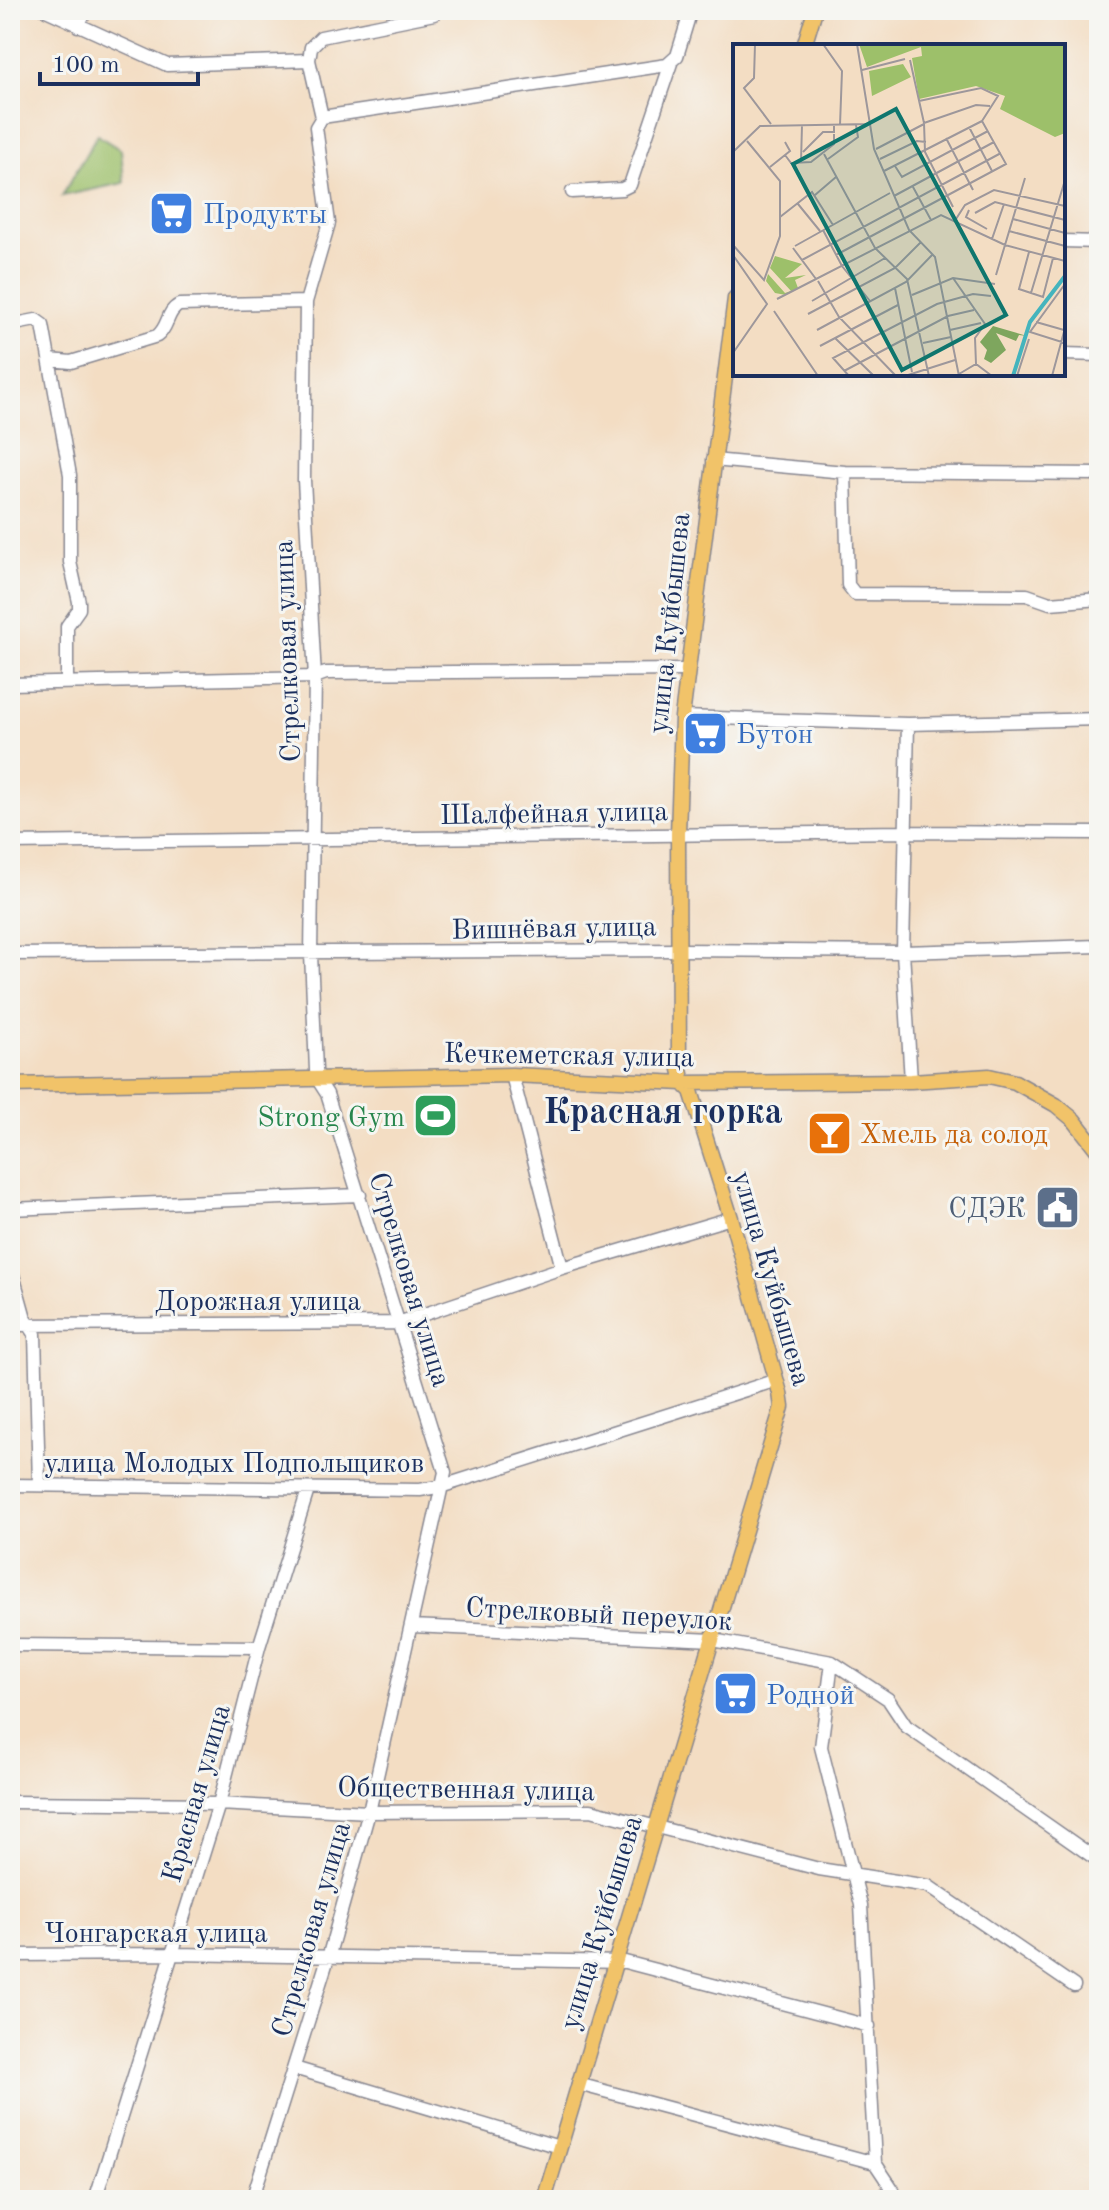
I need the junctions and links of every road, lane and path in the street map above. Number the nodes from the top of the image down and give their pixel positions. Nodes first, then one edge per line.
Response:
1 (46, 10) edge
2 (86, 10) edge
3 (436, 10) edge
4 (691, 10) edge
5 (815, 10) edge
6 (78, 26) junction
7 (805, 44) edge
8 (309, 60) junction
9 (674, 60) junction
10 (322, 117) junction
11 (572, 192) dead end
12 (1065, 241) edge
13 (1099, 242) edge
14 (306, 302) junction
15 (10, 325) edge
16 (732, 344) edge
17 (1065, 354) edge
18 (1099, 355) edge
19 (50, 360) junction
20 (713, 460) junction
21 (845, 472) junction
22 (1099, 474) edge
23 (1099, 599) edge
24 (686, 670) junction
25 (315, 677) junction
26 (67, 683) junction
27 (10, 684) edge
28 (682, 717) junction
29 (1099, 719) edge
30 (908, 724) junction
31 (905, 832) junction
32 (1099, 833) edge
33 (678, 834) junction
34 (313, 841) junction
35 (10, 843) edge
36 (1099, 946) edge
37 (681, 950) junction
38 (903, 952) junction
39 (10, 954) edge
40 (311, 954) junction
41 (512, 1075) junction
42 (318, 1080) junction
43 (911, 1081) junction
44 (683, 1083) junction
45 (10, 1085) edge
46 (1099, 1152) edge
47 (360, 1195) junction
48 (10, 1209) edge
49 (731, 1218) junction
50 (10, 1264) edge
51 (562, 1268) junction
52 (398, 1323) junction
53 (10, 1325) edge
54 (29, 1325) junction
55 (777, 1380) junction
56 (10, 1485) edge
57 (39, 1485) junction
58 (443, 1486) junction
59 (308, 1490) junction
60 (412, 1626) junction
61 (713, 1640) junction
62 (10, 1645) edge
63 (259, 1647) junction
64 (832, 1662) junction
65 (10, 1802) edge
66 (219, 1804) junction
67 (369, 1812) junction
68 (657, 1827) junction
69 (1099, 1861) edge
70 (851, 1873) junction
71 (174, 1954) junction
72 (10, 1955) edge
73 (328, 1958) junction
74 (614, 1963) junction
75 (1074, 1986) dead end
76 (869, 2026) junction
77 (294, 2068) junction
78 (578, 2084) junction
79 (559, 2147) junction
80 (875, 2163) junction
81 (95, 2200) edge
82 (252, 2200) edge
83 (545, 2200) edge
84 (875, 2200) edge

1 - 6 street
2 - 6 street
3 - 8 street
4 - 9 street
5 - 7 main road
6 - 8 street
8 - 10 street, Стрелковая улица
9 - 10 street
9 - 11 street
10 - 14 street, Стрелковая улица
12 - 13 street
14 - 19 street
14 - 25 street, Стрелковая улица
15 - 19 street
16 - 20 main road, улица Куйбышева
17 - 18 street
19 - 26 street
20 - 21 street
20 - 24 main road, улица Куйбышева
21 - 22 street
21 - 23 street
24 - 25 street
24 - 28 main road, улица Куйбышева
25 - 26 street
25 - 34 street, Стрелковая улица
26 - 27 street
28 - 30 street
28 - 33 main road, улица Куйбышева
29 - 30 street
30 - 31 street
31 - 32 street, Шалфейная улица
31 - 33 street, Шалфейная улица
31 - 38 street
33 - 34 street, Шалфейная улица
33 - 37 main road, улица Куйбышева
34 - 35 street, Шалфейная улица
34 - 40 street, Стрелковая улица
36 - 38 street, Вишнёвая улица
37 - 38 street, Вишнёвая улица
37 - 40 street, Вишнёвая улица
37 - 44 main road, улица Куйбышева
38 - 43 street
39 - 40 street, Вишнёвая улица
40 - 42 street, Стрелковая улица
41 - 42 main road, Кечкеметская улица
41 - 44 main road, Кечкеметская улица
41 - 51 street
42 - 45 main road, Кечкеметская улица
42 - 47 street, Стрелковая улица
43 - 44 main road, Кечкеметская улица
43 - 46 main road, Кечкеметская улица
44 - 49 main road, улица Куйбышева
47 - 48 street
47 - 52 street, Стрелковая улица
49 - 51 street, Дорожная улица
49 - 55 main road, улица Куйбышева
50 - 54 street
51 - 52 street, Дорожная улица
52 - 54 street, Дорожная улица
52 - 58 street, Стрелковая улица
53 - 54 street, Дорожная улица
54 - 57 street
55 - 58 street, улица Молодых Подпольщиков
55 - 61 main road, улица Куйбышева
56 - 57 street, улица Молодых Подпольщиков
57 - 59 street, улица Молодых Подпольщиков
58 - 59 street, улица Молодых Подпольщиков
58 - 60 street, Стрелковая улица
59 - 63 street, Красная улица
60 - 61 street, Стрелковый переулок
60 - 67 street, Стрелковая улица
61 - 64 street, Стрелковый переулок
61 - 68 main road, улица Куйбышева
62 - 63 street
63 - 66 street, Красная улица
64 - 69 street, Стрелковый переулок
64 - 70 street
65 - 66 street, Общественная улица
66 - 67 street, Общественная улица
66 - 71 street, Красная улица
67 - 68 street, Общественная улица
67 - 73 street, Стрелковая улица
68 - 70 street, Общественная улица
68 - 74 main road, улица Куйбышева
70 - 75 street, Общественная улица
70 - 76 street
71 - 72 street, Чонгарская улица
71 - 73 street, Чонгарская улица
71 - 81 street, Красная улица
73 - 74 street, Чонгарская улица
73 - 77 street, Стрелковая улица
74 - 76 street, Чонгарская улица
74 - 78 main road, улица Куйбышева
76 - 80 street
77 - 79 street
77 - 82 street, Стрелковая улица
78 - 79 main road, улица Куйбышева
78 - 80 street
79 - 83 main road, улица Куйбышева
80 - 84 street

